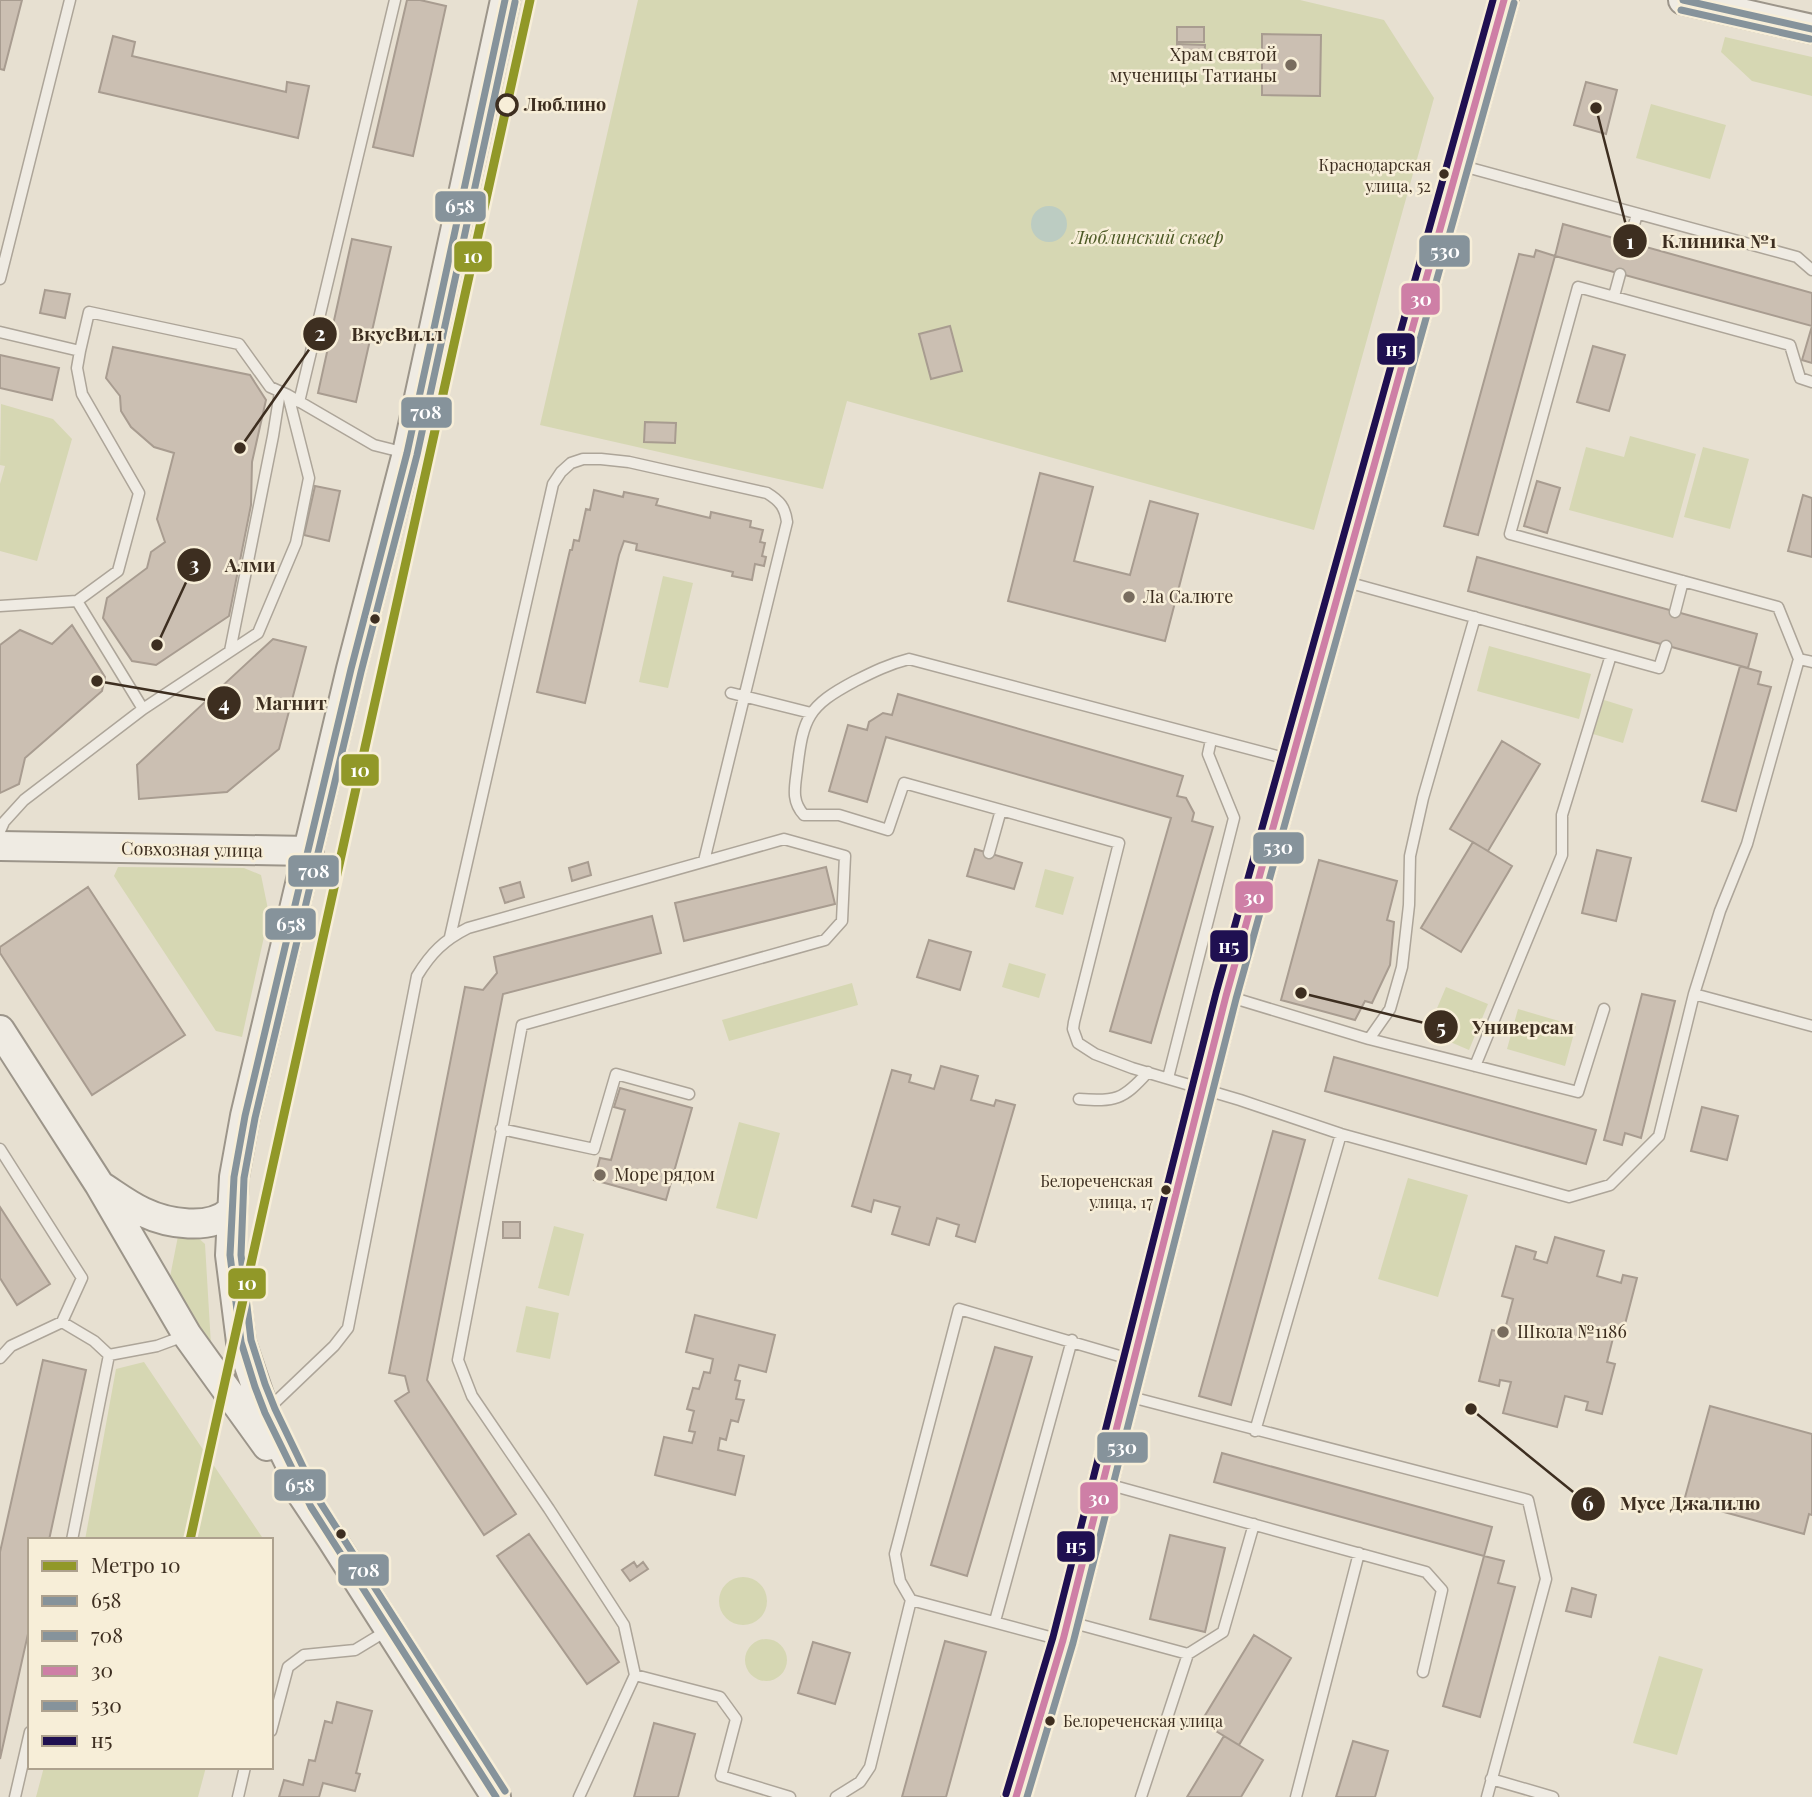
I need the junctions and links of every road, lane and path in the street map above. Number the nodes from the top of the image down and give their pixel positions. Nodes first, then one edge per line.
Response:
1 (70, 0) edge
2 (395, 0) edge
3 (505, 0) edge
4 (1504, 0) edge
5 (1683, 0) edge
6 (1812, 29) edge
7 (1459, 165) junction
8 (1637, 214) junction
9 (1629, 243) dead end
10 (1812, 270) edge
11 (1620, 274) dead end
12 (0, 279) edge
13 (1614, 296) junction
14 (0, 332) edge
15 (79, 351) junction
16 (1812, 382) edge
17 (284, 393) junction
18 (299, 402) junction
19 (407, 453) junction
20 (1342, 581) junction
21 (1683, 581) junction
22 (77, 601) junction
23 (0, 606) edge
24 (1675, 612) dead end
25 (1475, 617) junction
26 (1665, 646) dead end
27 (230, 650) junction
28 (1611, 654) junction
29 (1799, 659) junction
30 (1812, 662) edge
31 (731, 693) dead end
32 (745, 697) junction
33 (143, 709) junction
34 (811, 713) junction
35 (1211, 740) junction
36 (1292, 760) junction
37 (1001, 810) junction
38 (0, 831) edge
39 (0, 846) edge
40 (309, 851) junction
41 (989, 853) dead end
42 (704, 861) junction
43 (450, 937) junction
44 (1694, 994) junction
45 (1226, 996) junction
46 (1604, 1009) dead end
47 (1812, 1026) edge
48 (0, 1030) edge
49 (1369, 1039) junction
50 (1475, 1066) junction
51 (1148, 1072) junction
52 (1168, 1078) junction
53 (1202, 1089) junction
54 (689, 1094) dead end
55 (1079, 1099) dead end
56 (501, 1129) junction
57 (1341, 1134) junction
58 (0, 1149) edge
59 (99, 1184) junction
60 (231, 1211) junction
61 (62, 1322) junction
62 (187, 1335) junction
63 (1072, 1340) junction
64 (109, 1356) junction
65 (0, 1358) edge
66 (1134, 1360) junction
67 (1125, 1395) junction
68 (265, 1413) junction
69 (1255, 1431) junction
70 (1103, 1483) junction
71 (311, 1507) junction
72 (1254, 1524) junction
73 (72, 1538) edge
74 (1359, 1553) junction
75 (911, 1600) junction
76 (995, 1621) junction
77 (389, 1630) junction
78 (1065, 1630) junction
79 (1188, 1654) junction
80 (1423, 1672) dead end
81 (635, 1675) junction
82 (273, 1723) edge
83 (28, 1741) edge
84 (245, 1769) edge
85 (1491, 1779) junction
86 (15, 1797) edge
87 (238, 1797) edge
88 (496, 1797) edge
89 (579, 1797) edge
90 (790, 1797) edge
91 (836, 1797) edge
92 (1016, 1797) edge
93 (1141, 1797) edge
94 (1296, 1797) edge
95 (1487, 1797) edge
96 (1553, 1797) edge

1 - 12 lane
2 - 18 lane
3 - 19 street
4 - 7 street
5 - 6 street
7 - 8 lane
7 - 20 street
8 - 9 lane
8 - 10 lane
11 - 13 lane
13 - 16 lane
13 - 21 lane
14 - 15 lane
15 - 17 lane
15 - 22 lane
17 - 18 lane
17 - 27 lane
17 - 27 lane
18 - 19 lane
19 - 40 street
20 - 25 lane
20 - 36 street
21 - 24 lane
21 - 29 lane
22 - 23 lane
22 - 33 lane
25 - 28 lane
25 - 49 lane
26 - 28 lane
27 - 33 lane
28 - 50 lane
29 - 30 lane
29 - 44 lane
31 - 32 lane
32 - 34 lane
32 - 42 lane
32 - 43 lane
33 - 38 lane
34 - 35 lane
34 - 37 lane
35 - 36 lane
35 - 52 lane
36 - 45 street
37 - 41 lane
37 - 51 lane
39 - 40 street, Совхозная улица
40 - 60 street
42 - 43 lane
42 - 56 lane
43 - 68 lane
44 - 47 lane
44 - 57 lane
45 - 49 lane
45 - 53 street
46 - 50 lane
48 - 59 street
49 - 50 lane
51 - 52 lane
51 - 55 lane
52 - 53 lane
53 - 57 lane
53 - 66 street
54 - 56 lane
56 - 81 lane
57 - 69 lane
58 - 61 lane
59 - 60 street
59 - 62 street
60 - 68 street
61 - 64 lane
61 - 65 lane
62 - 64 lane
62 - 71 street
63 - 66 lane
63 - 75 lane
63 - 76 lane
64 - 73 lane
66 - 67 street
67 - 69 lane
67 - 70 street
68 - 71 street
69 - 85 lane
70 - 72 lane
70 - 78 street
71 - 77 street
72 - 74 lane
72 - 79 lane
74 - 80 lane
74 - 94 lane
75 - 76 lane
75 - 91 lane
76 - 78 lane
77 - 82 lane
77 - 88 street
78 - 79 lane
78 - 92 street
79 - 93 lane
81 - 89 lane
81 - 90 lane
83 - 86 lane
84 - 87 lane
85 - 95 lane
85 - 96 lane

